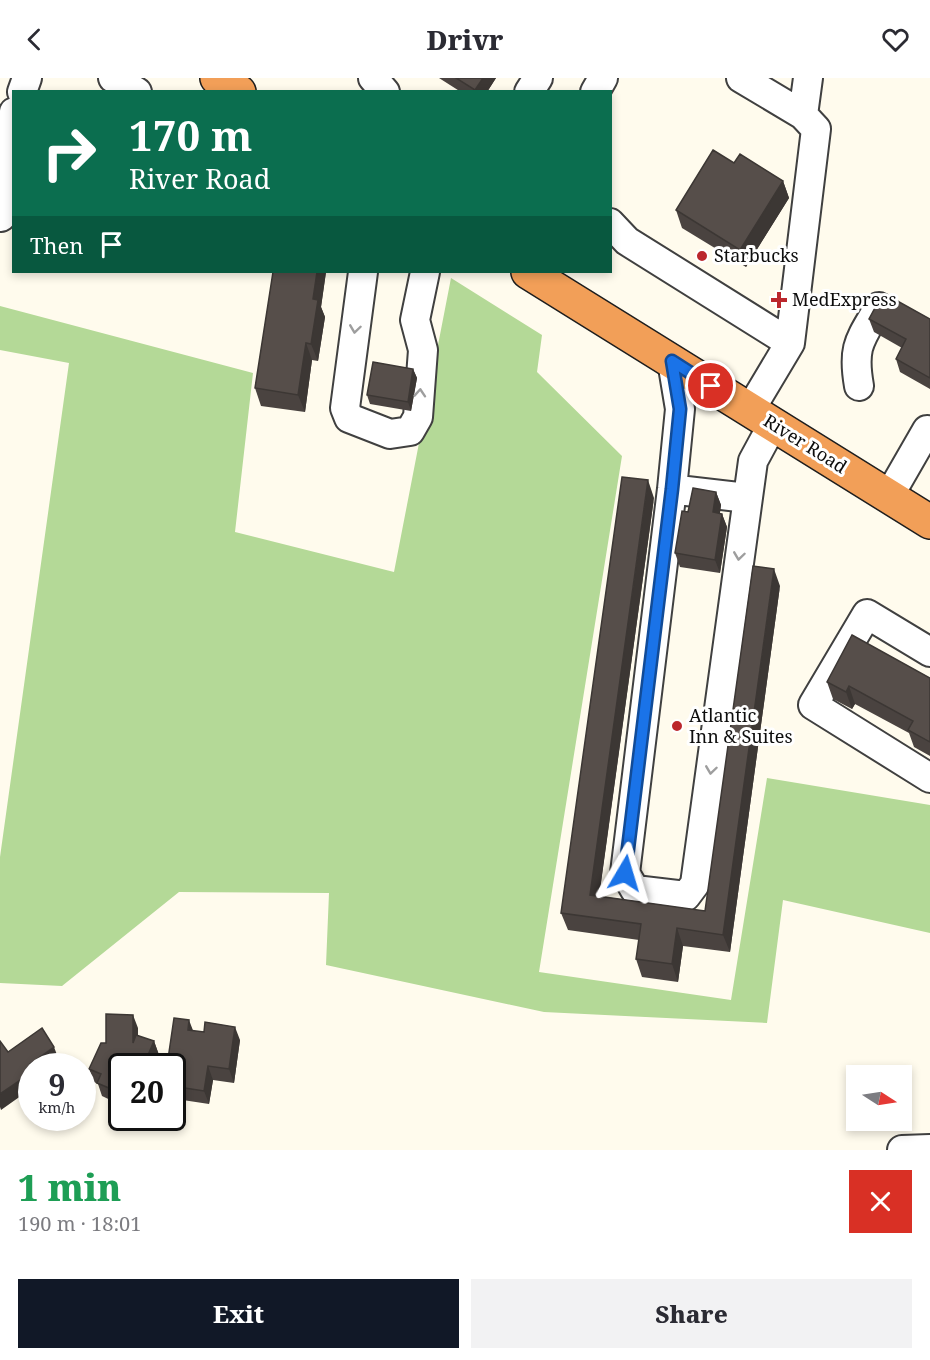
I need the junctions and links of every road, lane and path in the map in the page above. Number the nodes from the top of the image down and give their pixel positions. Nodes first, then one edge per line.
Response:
1 (217, 78) edge
2 (373, 78) edge
3 (741, 78) edge
4 (808, 78) edge
5 (236, 90) edge
6 (383, 90) edge
7 (803, 115) junction
8 (12, 122) edge
9 (5, 217) edge
10 (612, 225) edge
11 (363, 273) edge
12 (425, 273) edge
13 (530, 273) edge
14 (879, 307) edge
15 (790, 343) junction
16 (672, 361) junction
17 (859, 386) dead end
18 (762, 417) junction
19 (927, 430) dead end
20 (672, 489) junction
21 (889, 496) junction
22 (747, 498) junction
23 (930, 522) edge
24 (930, 652) edge
25 (930, 778) edge
26 (930, 1149) edge
27 (902, 1150) edge

1 - 5 highway
2 - 6 street
3 - 7 street
4 - 7 street
7 - 15 street
8 - 9 street
10 - 15 street
11 -> 12 street
13 - 16 highway, River Road
14 - 17 street
15 - 18 street
16 - 18 highway, River Road
16 - 20 street
18 - 21 highway, River Road
18 - 22 street
19 - 21 street
20 - 22 street
22 -> 20 street
21 - 23 highway, River Road
24 - 25 street
26 - 27 street

